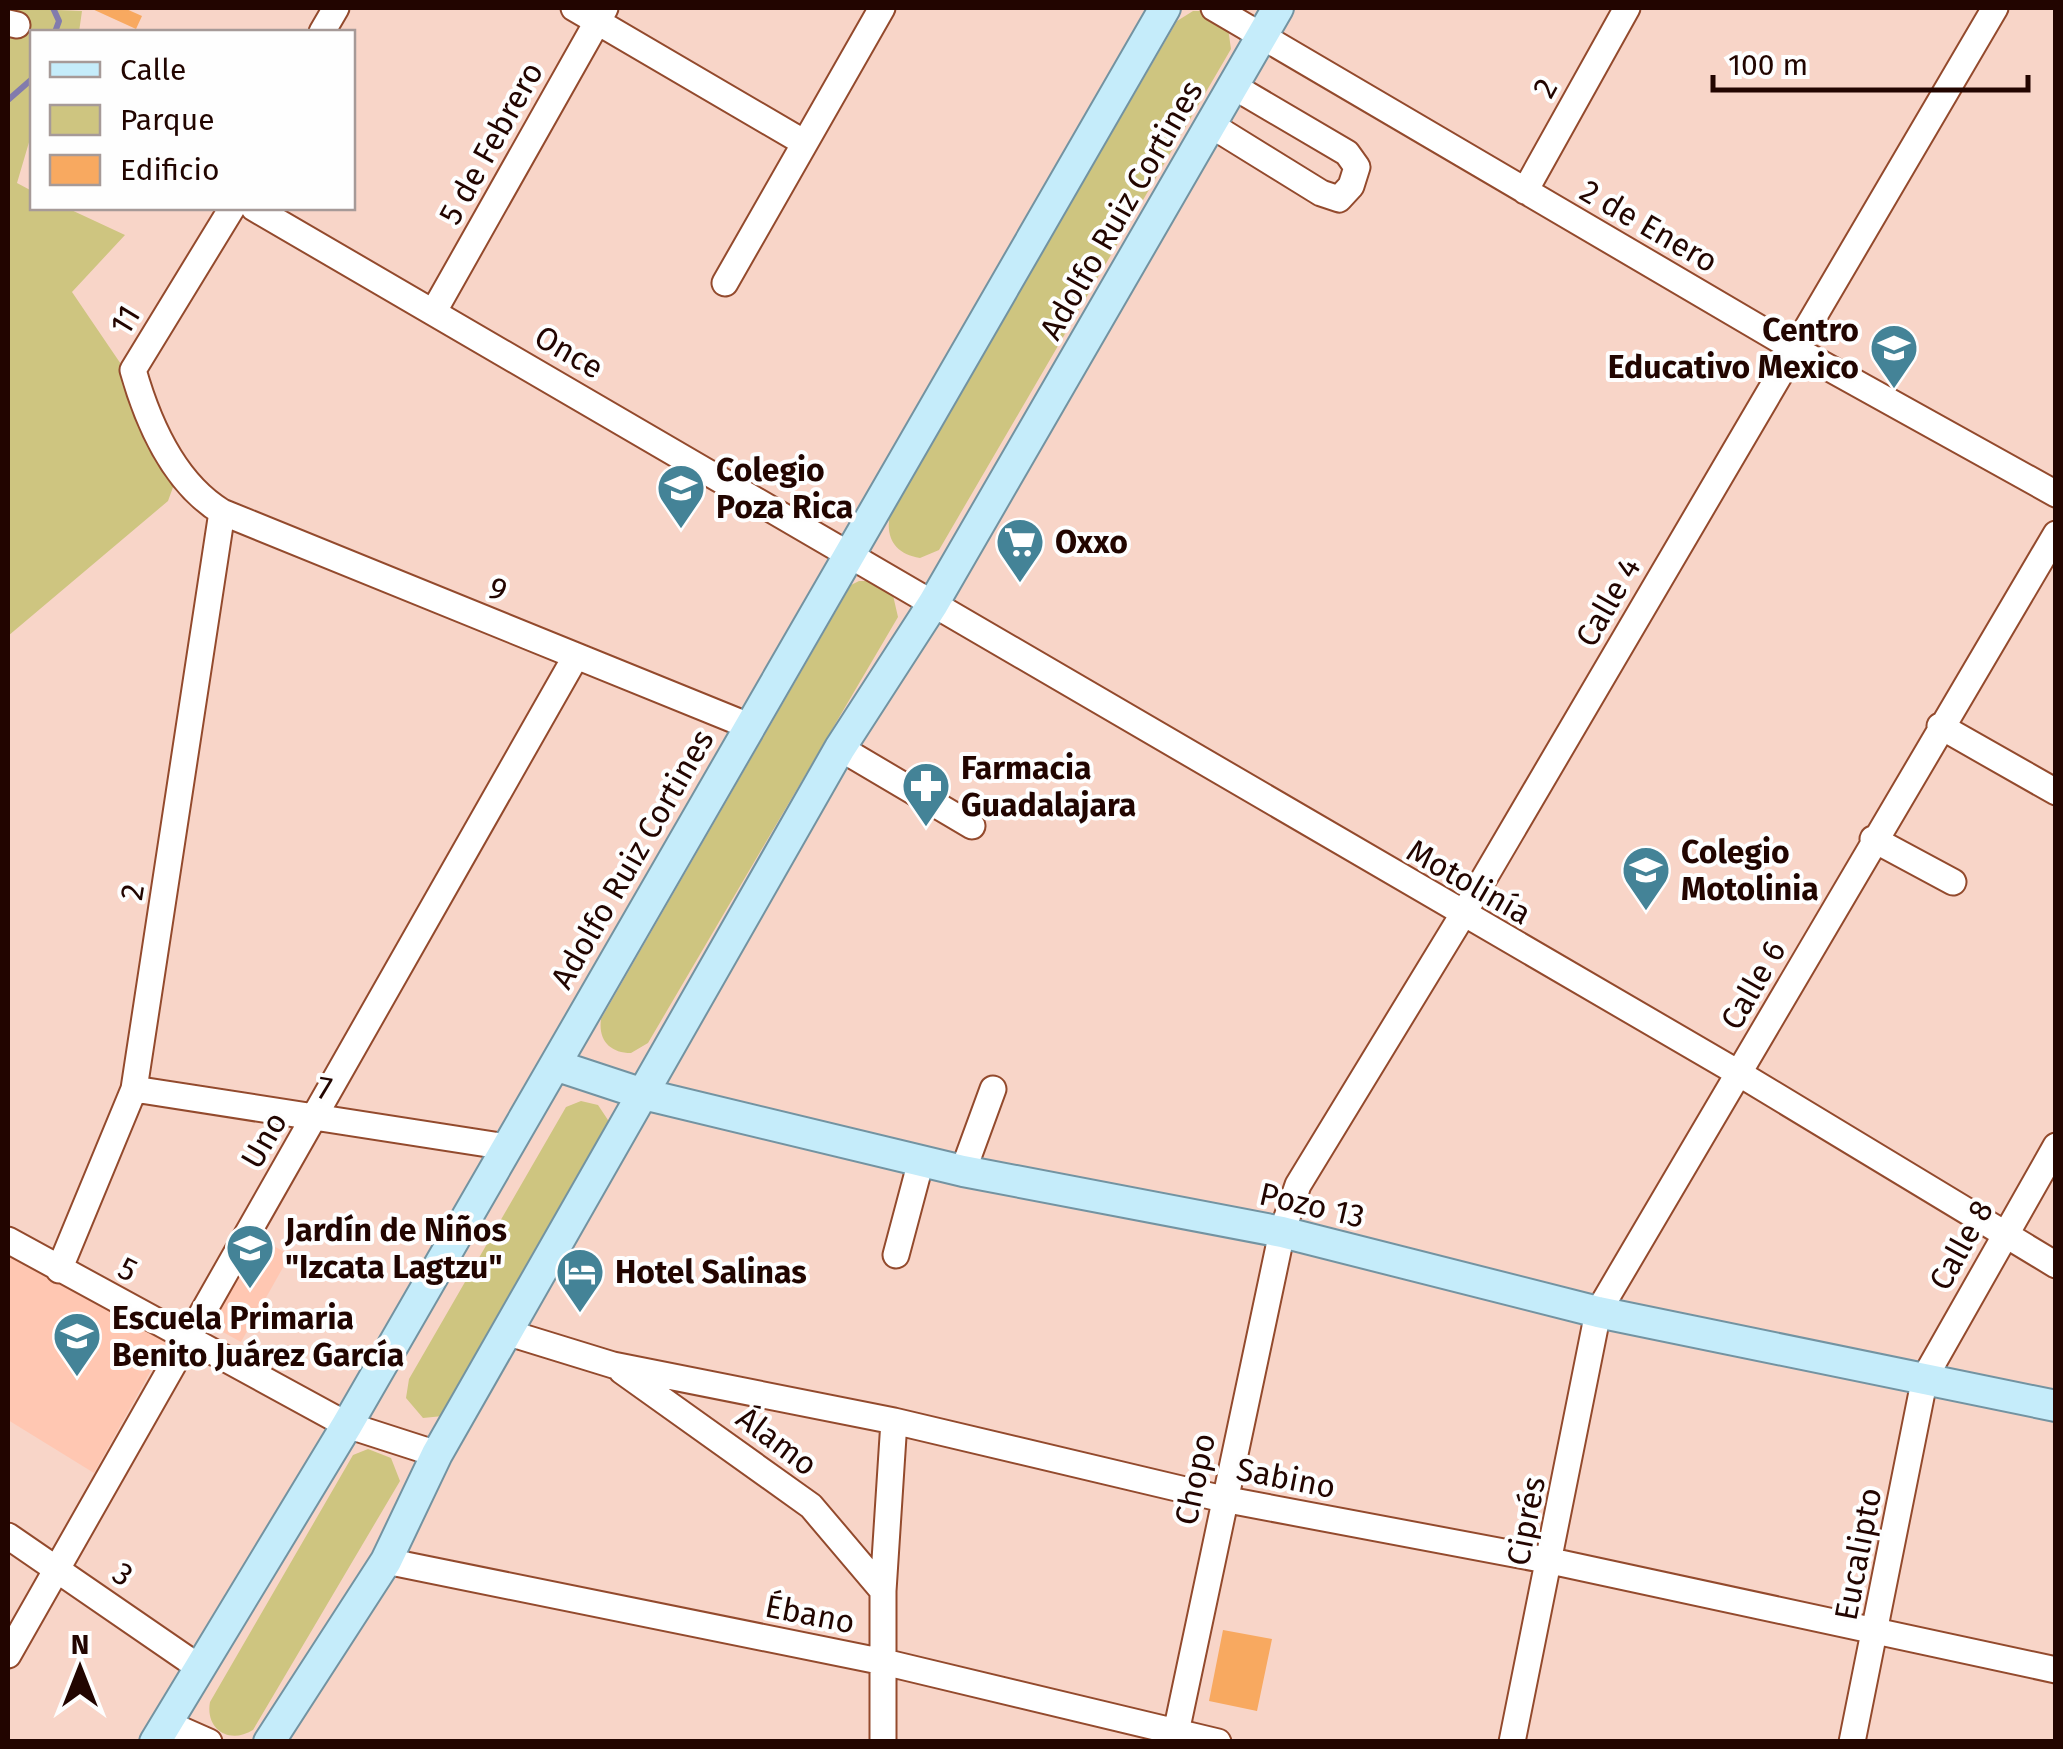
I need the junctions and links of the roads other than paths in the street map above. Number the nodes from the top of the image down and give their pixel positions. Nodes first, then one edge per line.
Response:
1 (336, 8) edge
2 (574, 8) edge
3 (882, 8) edge
4 (1165, 8) edge
5 (1214, 8) edge
6 (1278, 8) edge
7 (1995, 8) edge
8 (1628, 10) edge
9 (601, 14) edge
10 (323, 30) edge
11 (1262, 37) junction
12 (1233, 86) junction
13 (1211, 124) junction
14 (803, 142) junction
15 (1524, 191) junction
16 (231, 210) edge
17 (257, 210) edge
18 (725, 283) dead end
19 (434, 311) junction
20 (1795, 349) junction
21 (2056, 494) edge
22 (222, 512) junction
23 (2056, 534) edge
24 (849, 555) junction
25 (932, 604) junction
26 (576, 656) junction
27 (749, 726) junction
28 (1940, 726) junction
29 (840, 748) junction
30 (2056, 792) edge
31 (972, 826) dead end
32 (1873, 839) junction
33 (1953, 882) dead end
34 (1462, 916) junction
35 (555, 1064) junction
36 (1740, 1074) junction
37 (134, 1089) junction
38 (993, 1089) dead end
39 (643, 1094) junction
40 (313, 1119) junction
41 (2056, 1146) edge
42 (507, 1147) junction
43 (921, 1161) junction
44 (963, 1171) junction
45 (1282, 1232) junction
46 (2004, 1235) junction
47 (8, 1240) edge
48 (896, 1255) dead end
49 (2056, 1265) edge
50 (59, 1270) junction
51 (1598, 1312) junction
52 (508, 1333) junction
53 (190, 1337) junction
54 (613, 1365) junction
55 (1925, 1377) junction
56 (2056, 1406) edge
57 (894, 1421) junction
58 (346, 1425) junction
59 (436, 1454) junction
60 (1223, 1499) junction
61 (8, 1536) edge
62 (386, 1561) junction
63 (1551, 1561) junction
64 (57, 1567) junction
65 (882, 1591) junction
66 (1876, 1634) junction
67 (8, 1655) edge
68 (884, 1662) junction
69 (200, 1668) junction
70 (2056, 1670) edge
71 (161, 1732) edge
72 (1175, 1737) edge
73 (209, 1742) edge
74 (269, 1742) edge
75 (883, 1742) edge
76 (1218, 1742) edge
77 (1512, 1742) edge
78 (1852, 1742) edge

1 - 10 street
2 - 9 street
3 - 14 street
4 - 24 main road, Adolfo Ruiz Cortines
5 - 11 street, 2 de Enero
6 - 11 main road, Adolfo Ruiz Cortines
7 - 20 street, Calle 4
8 - 15 street, 2
9 - 14 street
9 - 19 street, 5 de Febrero
11 - 12 main road, Adolfo Ruiz Cortines
11 - 15 street, 2 de Enero
12 - 13 main road, Adolfo Ruiz Cortines
12 - 13 street
13 - 25 main road, Adolfo Ruiz Cortines
14 - 18 street
15 - 20 street, 2 de Enero
16 - 22 street, 11
17 - 19 street, Once
19 - 24 street, Once
20 - 21 street, 2 de Enero
20 - 34 street, Calle 4
22 - 26 street, 9
22 - 37 street, 2
23 - 28 street, Calle 6
24 - 25 street, Motolinía
24 - 27 main road, Adolfo Ruiz Cortines
25 - 29 main road, Adolfo Ruiz Cortines
25 - 34 street, Motolinía
26 - 27 street, 9
26 - 40 street, Uno
27 - 35 main road, Adolfo Ruiz Cortines
28 - 30 street
28 - 32 street, Calle 6
29 - 31 street
29 - 39 main road, Adolfo Ruiz Cortines
32 - 33 street
32 - 36 street, Calle 6
34 - 36 street, Motolinía
34 - 45 street, Calle 4
35 - 39 main road, Pozo 13
35 - 42 main road, Adolfo Ruiz Cortines
36 - 46 street, Motolinía
36 - 51 street, Calle 6
37 - 40 street, 7
37 - 50 street, 2
38 - 44 street
39 - 43 main road, Pozo 13
39 - 52 main road, Adolfo Ruiz Cortines
40 - 42 street, 7
40 - 53 street, Uno
41 - 46 street, Calle 8
42 - 58 main road, Adolfo Ruiz Cortines
43 - 44 main road, Pozo 13
43 - 48 street
44 - 45 main road, Pozo 13
45 - 51 main road, Pozo 13
45 - 60 street, Chopo
46 - 49 street, Motolinía
46 - 55 street, Calle 8
47 - 50 street, 5
50 - 53 street, 5
51 - 55 main road, Pozo 13
51 - 63 street, Ciprés
52 - 54 street, Sabino
52 - 59 main road, Adolfo Ruiz Cortines
53 - 58 street, 5
53 - 64 street, Uno
54 - 57 street, Sabino
54 - 65 street, Álamo
55 - 56 main road, Pozo 13
55 - 66 street, Eucalipto
57 - 60 street, Sabino
57 - 65 street
58 - 59 street, 5
58 - 69 main road, Adolfo Ruiz Cortines
59 - 62 main road, Adolfo Ruiz Cortines
60 - 63 street, Sabino
60 - 72 street, Chopo
61 - 64 street, 3
62 - 68 street, Ébano
62 - 74 main road, Adolfo Ruiz Cortines
63 - 66 street, Sabino
63 - 77 street, Ciprés
64 - 67 street, Uno
64 - 69 street, 3
65 - 68 street
66 - 70 street, Sabino
66 - 78 street, Eucalipto
68 - 72 street, Ébano
68 - 75 street
69 - 71 main road, Adolfo Ruiz Cortines
71 - 73 street
72 - 76 street, Ébano

